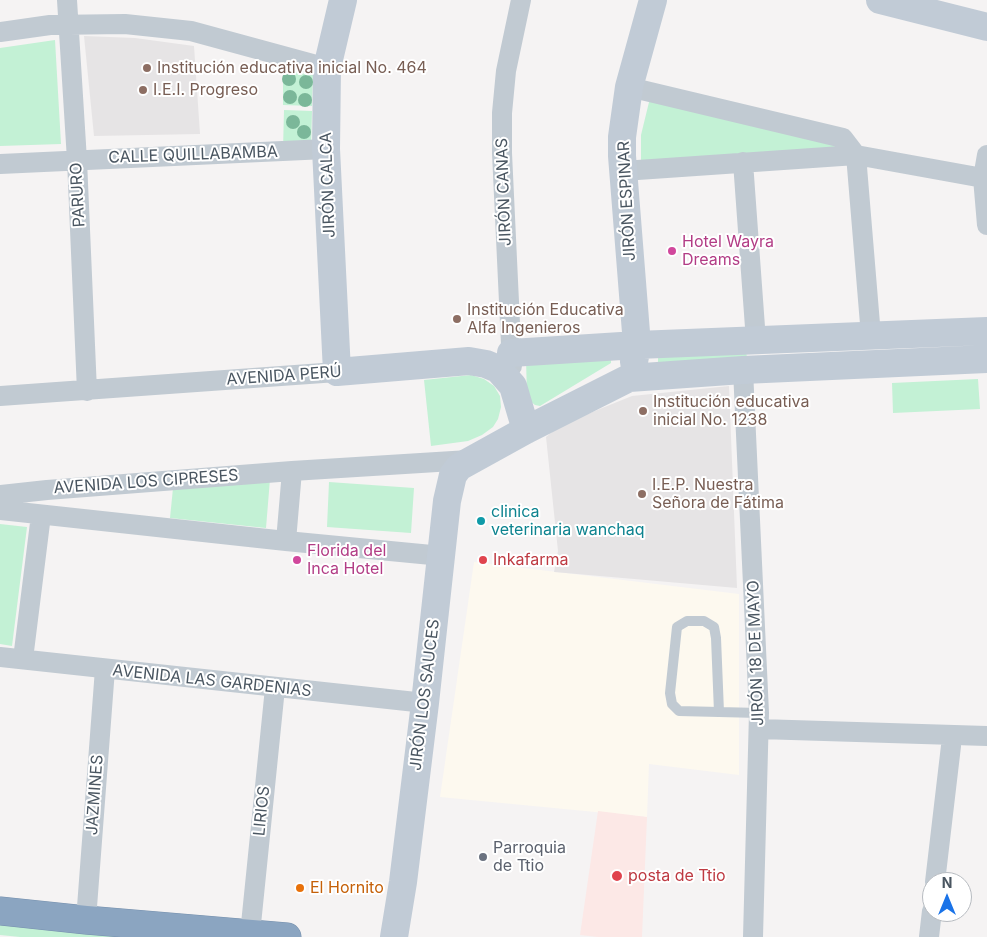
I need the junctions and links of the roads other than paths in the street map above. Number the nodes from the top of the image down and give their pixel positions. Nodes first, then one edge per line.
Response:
1 (67, 0) edge
2 (343, 0) edge
3 (521, 0) edge
4 (653, 0) edge
5 (880, 0) edge
6 (69, 26) junction
7 (987, 27) edge
8 (0, 32) edge
9 (327, 68) junction
10 (629, 87) junction
11 (326, 149) junction
12 (856, 155) junction
13 (987, 155) edge
14 (77, 160) junction
15 (743, 162) junction
16 (0, 164) edge
17 (623, 170) junction
18 (983, 178) junction
19 (987, 225) edge
20 (987, 331) edge
21 (871, 336) junction
22 (756, 341) junction
23 (637, 345) junction
24 (511, 353) junction
25 (987, 359) edge
26 (743, 370) junction
27 (337, 372) junction
28 (629, 378) junction
29 (513, 386) junction
30 (87, 391) junction
31 (0, 396) edge
32 (526, 430) junction
33 (469, 460) junction
34 (292, 471) junction
35 (0, 495) edge
36 (0, 510) edge
37 (41, 515) junction
38 (286, 541) junction
39 (442, 556) junction
40 (0, 657) edge
41 (23, 659) junction
42 (105, 669) junction
43 (275, 688) junction
44 (425, 703) junction
45 (719, 712) junction
46 (759, 721) junction
47 (987, 736) edge
48 (951, 746) dead end
49 (936, 872) edge
50 (0, 911) edge
51 (86, 920) junction
52 (931, 922) edge
53 (250, 934) junction
54 (287, 937) edge
55 (394, 937) edge
56 (753, 937) edge
57 (929, 937) edge

1 - 6 street, PARURO
2 - 9 street, JIRÓN CALCA
3 - 24 street, JIRÓN CANAS
4 - 10 street, JIRÓN ESPINAR
5 - 7 street
6 - 8 street
6 - 9 street
6 - 14 street, PARURO
9 - 11 street, JIRÓN CALCA
10 - 12 street
10 - 17 street, JIRÓN ESPINAR
11 - 14 street, CALLE QUILLABAMBA
11 - 27 street, JIRÓN CALCA
12 - 15 street
12 - 18 street
12 - 21 street
13 - 18 street
14 - 16 street, CALLE QUILLABAMBA
14 - 30 street, PARURO
15 - 17 street
15 - 22 street
17 - 23 street, JIRÓN ESPINAR
18 - 19 street
20 - 21 street
21 - 22 street
22 - 23 street
23 - 24 street
23 - 28 street, JIRÓN ESPINAR
24 - 29 street, JIRÓN CANAS
25 - 26 street
26 - 28 street
26 - 46 street, JIRÓN 18 DE MAYO
27 - 29 street, AVENIDA PERÚ
27 - 30 street, AVENIDA PERÚ
28 - 32 street, JIRÓN LOS SAUCES
29 - 32 street, AVENIDA PERÚ
30 - 31 street, AVENIDA PERÚ
32 - 33 street, JIRÓN LOS SAUCES
33 - 34 street, AVENIDA LOS CIPRESES
33 - 39 street, JIRÓN LOS SAUCES
34 - 35 street, AVENIDA LOS CIPRESES
34 - 38 street
36 - 37 street, AVENIDA LOS CIPRESES
37 - 38 street, AVENIDA LOS CIPRESES
37 - 41 street
38 - 39 street, AVENIDA LOS CIPRESES
39 - 44 street, JIRÓN LOS SAUCES
40 - 41 street, AVENIDA LAS GARDENIAS
41 - 42 street, AVENIDA LAS GARDENIAS
42 - 43 street, AVENIDA LAS GARDENIAS
42 - 51 street, JAZMINES
43 - 44 street, AVENIDA LAS GARDENIAS
43 - 53 street, LIRIOS
44 - 55 street, JIRÓN LOS SAUCES
45 - 45 lane
45 - 46 lane
46 - 47 street
46 - 56 street, JIRÓN 18 DE MAYO
48 - 49 street
50 - 51 highway
51 - 53 highway
52 - 57 street
53 - 54 highway

